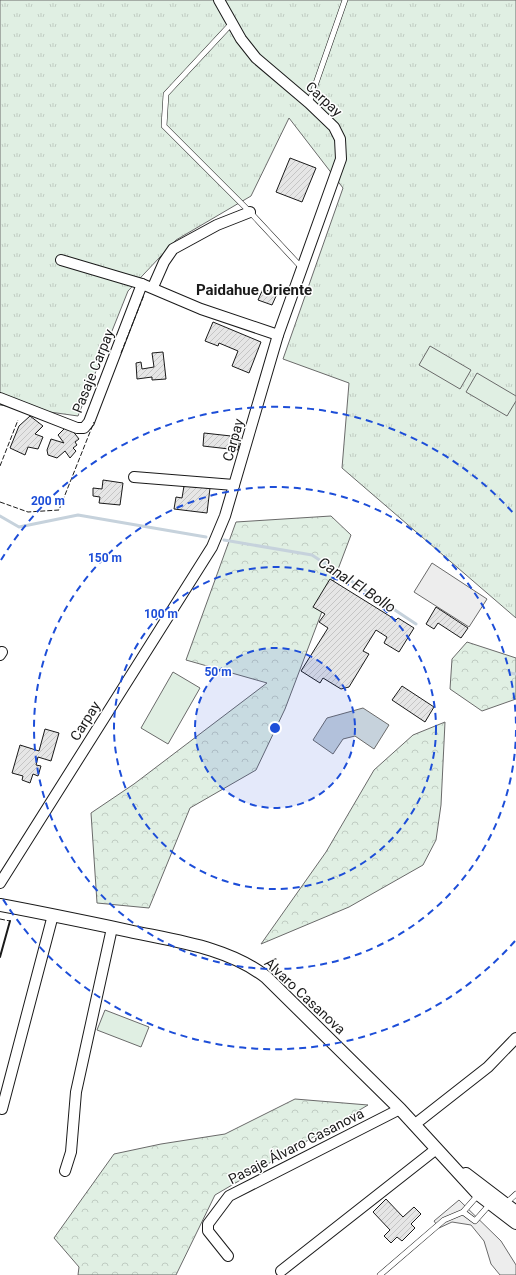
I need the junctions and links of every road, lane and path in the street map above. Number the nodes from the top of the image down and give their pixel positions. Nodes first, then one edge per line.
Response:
1 (219, 0) edge
2 (345, 0) edge
3 (232, 22) junction
4 (309, 102) junction
5 (250, 212) junction
6 (61, 260) dead end
7 (302, 268) junction
8 (142, 284) junction
9 (153, 287) junction
10 (278, 335) junction
11 (0, 398) edge
12 (134, 477) dead end
13 (234, 485) junction
14 (0, 884) edge
15 (0, 905) edge
16 (53, 915) junction
17 (112, 928) junction
18 (516, 1038) edge
19 (2, 1109) dead end
20 (400, 1109) junction
21 (414, 1124) junction
22 (435, 1150) junction
23 (451, 1166) junction
24 (65, 1171) dead end
25 (478, 1194) junction
26 (516, 1194) edge
27 (489, 1204) junction
28 (504, 1205) junction
29 (462, 1212) junction
30 (516, 1212) edge
31 (516, 1223) edge
32 (228, 1256) dead end
33 (281, 1271) dead end
34 (380, 1275) edge

1 - 3 street, Carpay
2 - 4 lane
3 - 4 street, Carpay
3 - 5 lane
4 - 7 street, Carpay
5 - 7 lane
5 - 9 street
6 - 8 street
7 - 10 street, Carpay
8 - 9 street
8 - 11 street, Pasaje Carpay
9 - 10 street
10 - 13 street, Carpay
12 - 13 street
13 - 14 street, Carpay
15 - 16 street, Álvaro Casanova
16 - 17 street, Álvaro Casanova
16 - 19 street
17 - 20 street, Álvaro Casanova
17 - 24 street
18 - 21 street
20 - 21 street, Álvaro Casanova
20 - 32 street, Pasaje Álvaro Casanova
21 - 22 street, Álvaro Casanova
22 - 23 street, Álvaro Casanova
22 - 33 street
23 - 25 street, Álvaro Casanova
23 - 28 street, Álvaro Casanova
25 - 27 street, Álvaro Casanova
25 - 29 lane
26 - 28 lane
27 - 28 lane
27 - 29 lane
27 - 31 street, Álvaro Casanova
28 - 30 street, Álvaro Casanova
29 - 34 lane

